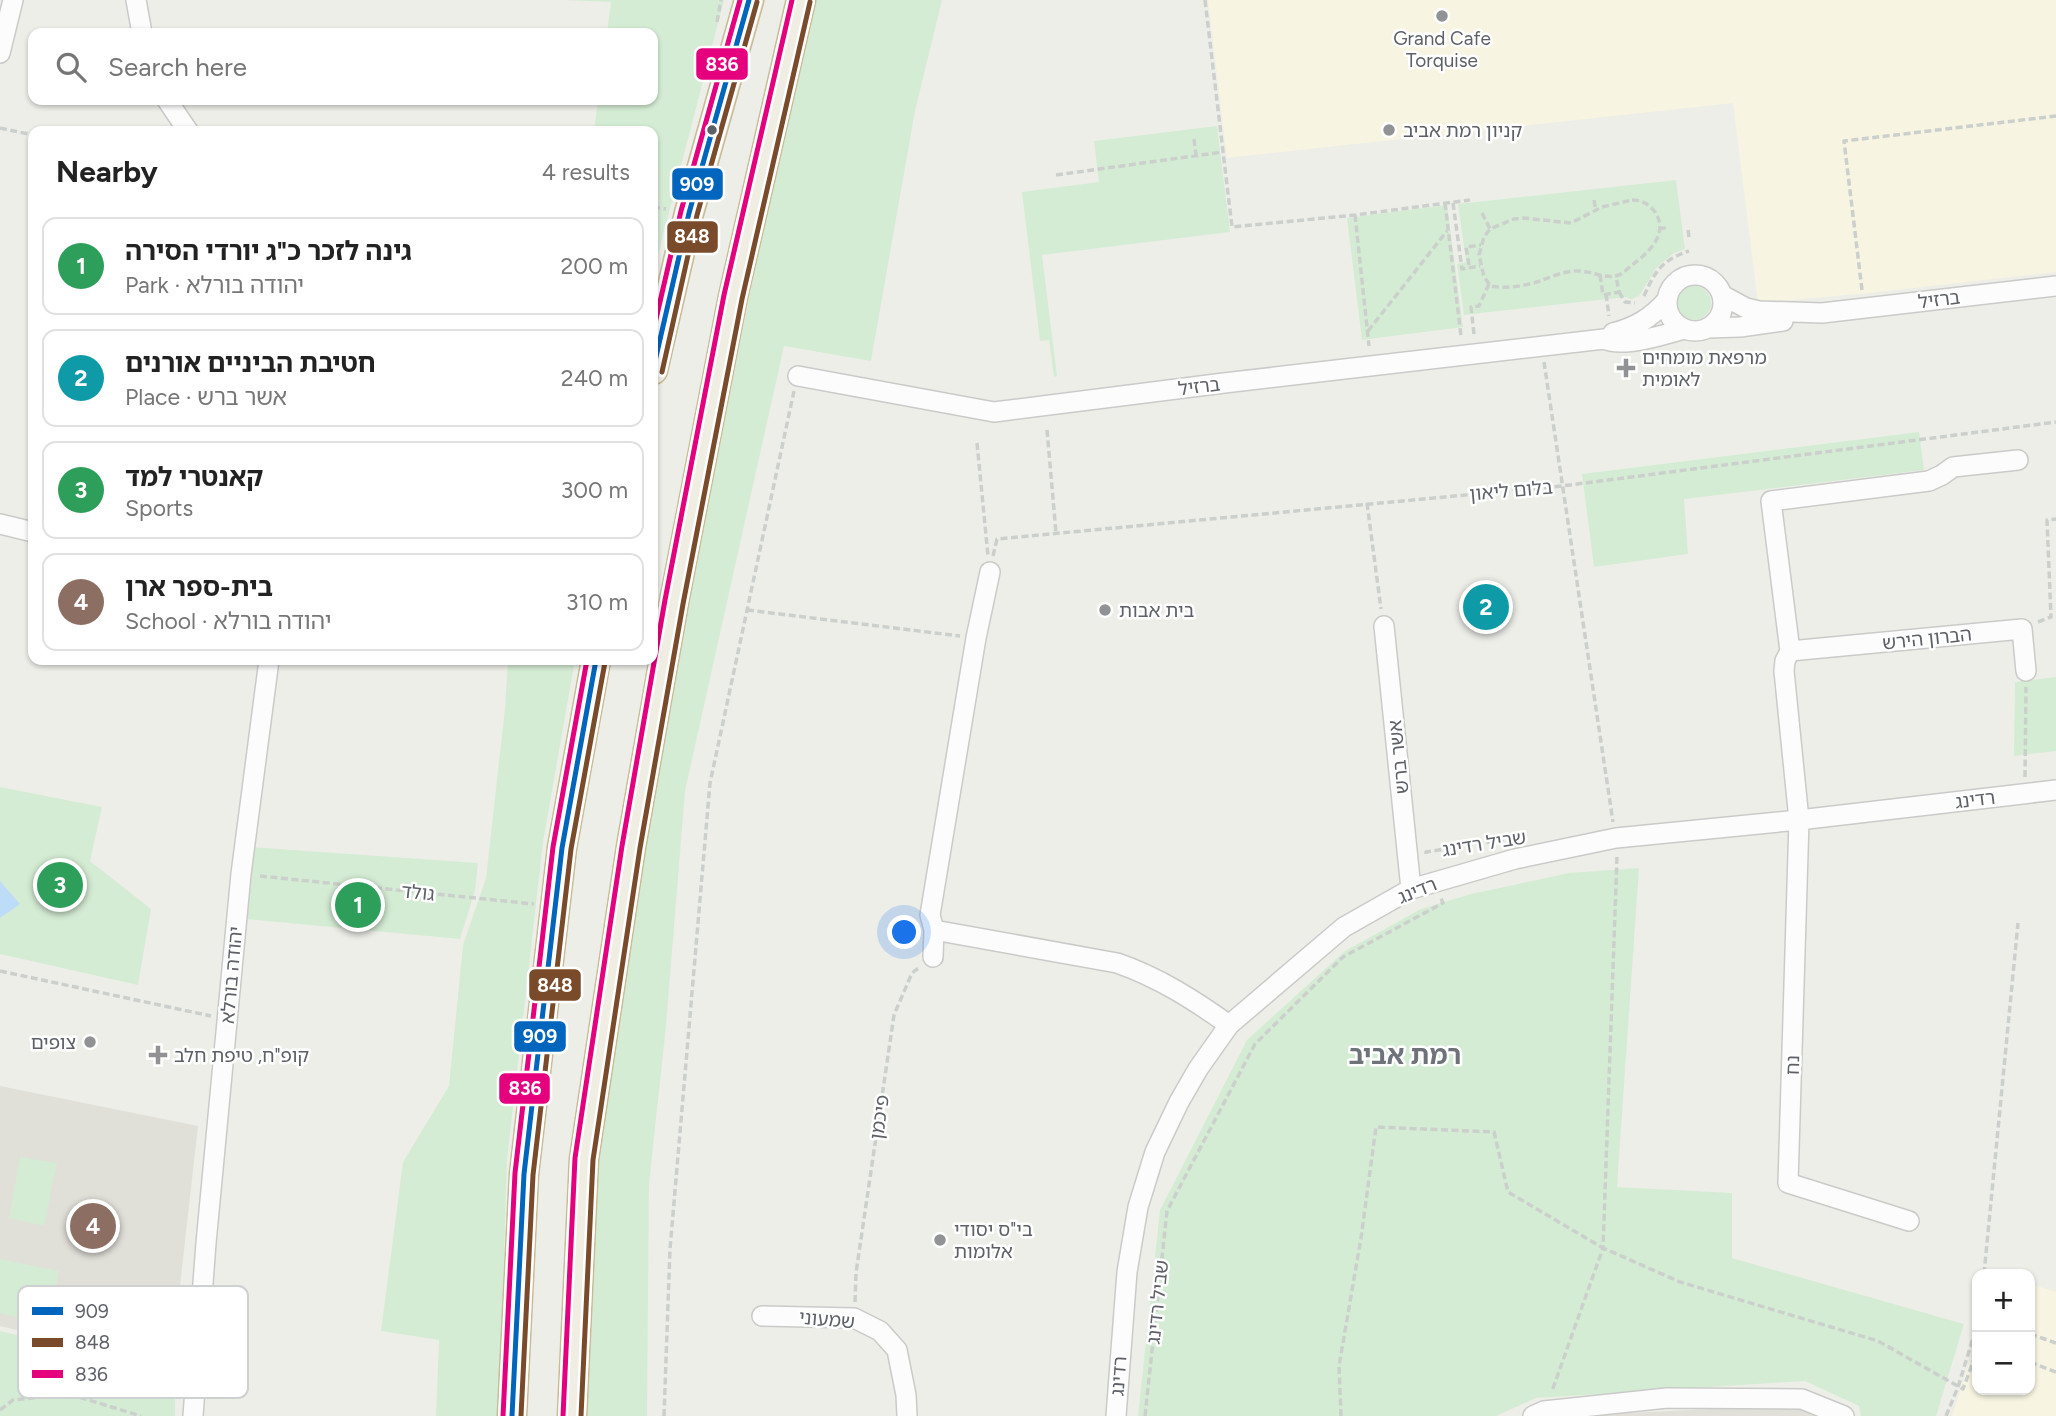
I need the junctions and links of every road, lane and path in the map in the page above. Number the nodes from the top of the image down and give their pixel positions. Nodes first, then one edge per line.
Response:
1 (136, 0) edge
2 (749, 0) edge
3 (801, 0) edge
4 (1205, 0) edge
5 (13, 4) edge
6 (141, 28) edge
7 (0, 53) edge
8 (170, 105) edge
9 (2056, 116) edge
10 (185, 126) edge
11 (0, 128) edge
12 (28, 134) edge
13 (1195, 139) dead end
14 (1223, 152) junction
15 (1196, 155) junction
16 (1056, 174) dead end
17 (1470, 200) dead end
18 (1594, 200) dead end
19 (1453, 202) junction
20 (1445, 203) junction
21 (1596, 211) junction
22 (1482, 213) dead end
23 (1355, 215) junction
24 (1669, 227) dead end
25 (1490, 229) junction
26 (1659, 229) junction
27 (1688, 230) dead end
28 (1448, 231) junction
29 (1689, 237) dead end
30 (1481, 244) junction
31 (1689, 251) dead end
32 (1469, 265) dead end
33 (1480, 267) junction
34 (1600, 275) junction
35 (1616, 276) junction
36 (1489, 284) junction
37 (2056, 286) edge
38 (1862, 290) dead end
39 (1619, 292) junction
40 (1606, 294) junction
41 (1722, 295) junction
42 (1667, 300) junction
43 (1822, 313) junction
44 (1609, 318) dead end
45 (1707, 328) junction
46 (1684, 329) junction
47 (1368, 331) junction
48 (1474, 334) dead end
49 (1461, 336) dead end
50 (1604, 339) junction
51 (1543, 345) junction
52 (1369, 346) dead end
53 (658, 348) edge
54 (798, 376) joint
55 (2056, 422) edge
56 (1046, 430) dead end
57 (977, 443) dead end
58 (2018, 460) dead end
59 (1562, 486) junction
60 (1367, 503) junction
61 (2056, 519) edge
62 (0, 524) edge
63 (28, 531) edge
64 (1056, 533) junction
65 (990, 572) junction
66 (747, 610) junction
67 (1384, 626) joint
68 (2022, 629) junction
69 (976, 638) junction
70 (1790, 651) junction
71 (268, 665) edge
72 (595, 665) edge
73 (2026, 671) joint
74 (2035, 773) dead end
75 (2026, 784) junction
76 (2056, 790) edge
77 (1799, 820) junction
78 (1520, 837) dead end
79 (1616, 838) junction
80 (241, 874) junction
81 (1435, 882) junction
82 (1412, 889) junction
83 (554, 907) junction
84 (2018, 923) dead end
85 (934, 930) junction
86 (933, 957) joint
87 (0, 971) edge
88 (227, 1019) junction
89 (1229, 1026) junction
90 (1909, 1221) dead end
91 (1603, 1248) junction
92 (1984, 1269) edge
93 (202, 1286) edge
94 (762, 1316) dead end
95 (854, 1318) junction
96 (1975, 1332) edge
97 (2035, 1336) edge
98 (2056, 1343) edge
99 (2035, 1364) edge
100 (1972, 1365) edge
101 (2056, 1372) edge
102 (1958, 1387) junction
103 (32, 1398) edge
104 (82, 1398) edge
105 (194, 1398) edge
106 (0, 1410) edge
107 (1539, 1413) edge
108 (141, 1416) edge
109 (193, 1416) edge
110 (513, 1416) edge
111 (572, 1416) edge
112 (664, 1416) edge
113 (906, 1416) edge
114 (1115, 1416) edge
115 (1145, 1416) edge
116 (1341, 1416) edge
117 (1844, 1416) edge
118 (1946, 1416) edge

1 - 6 street
2 - 53 highway
3 - 111 highway
4 - 14 path
5 - 7 street
8 - 10 street
9 - 38 path
11 - 12 path
13 - 15 path
14 - 15 path
14 - 23 path
15 - 16 path
17 - 19 path
18 - 21 path
19 - 20 path
19 - 33 path
20 - 23 path
20 - 28 path
21 - 25 path
21 - 26 path
22 - 25 path
23 - 47 path
24 - 26 path
25 - 30 path
26 - 35 path
27 - 29 path
28 - 47 path
28 - 49 path
30 - 32 path
30 - 33 path
31 - 39 path
33 - 36 path
34 - 35 path
34 - 36 path
34 - 40 path
35 - 39 path
36 - 48 path
37 - 43 street, ברזיל
39 - 40 path
40 - 44 path
41 - 42 street
41 - 43 street, ברזיל
41 - 45 street
42 - 46 street
42 - 50 street, ברזיל
43 - 45 street, ברזיל
45 - 46 street
46 - 50 street, ברזיל
47 - 52 path
50 - 51 street, ברזיל
51 - 54 street, ברזיל
51 - 59 path
54 - 66 path
55 - 59 path, בלום ליאון
56 - 64 path
57 - 65 path
58 - 70 street
59 - 60 path, בלום ליאון
59 - 79 path
60 - 64 path, בלום ליאון
60 - 67 path
61 - 68 path
62 - 63 street
64 - 65 path, בלום ליאון
65 - 69 street
66 - 69 path
66 - 112 path
67 - 82 street, אשר ברש
68 - 70 street, הברון הירש
68 - 73 street
69 - 85 street
70 - 77 street
71 - 80 street, יהודה בורלא
72 - 83 highway
73 - 75 path
74 - 75 path
75 - 76 street, רדינג
75 - 77 street, רדינג
77 - 79 street, רדינג
77 - 90 street, נח
78 - 81 path, שביל רדינג
79 - 81 street, רדינג
79 - 91 path
80 - 83 path, גולד
80 - 88 street, יהודה בורלא
81 - 82 street, רדינג
81 - 115 path, שביל רדינג
82 - 89 street, רדינג
83 - 110 highway
84 - 92 path
85 - 86 street
85 - 89 street
86 - 95 path, פיכמן
87 - 88 path
88 - 93 street, יהודה בורלא
89 - 114 street, רדינג
91 - 102 path
91 - 107 path
91 - 116 path
94 - 95 street, שמעוני
95 - 113 street, שמעוני
96 - 102 path
97 - 98 path
99 - 101 path
100 - 102 path
102 - 118 path
103 - 106 path
104 - 108 path
105 - 109 street, יהודה בורלא
107 - 117 street

